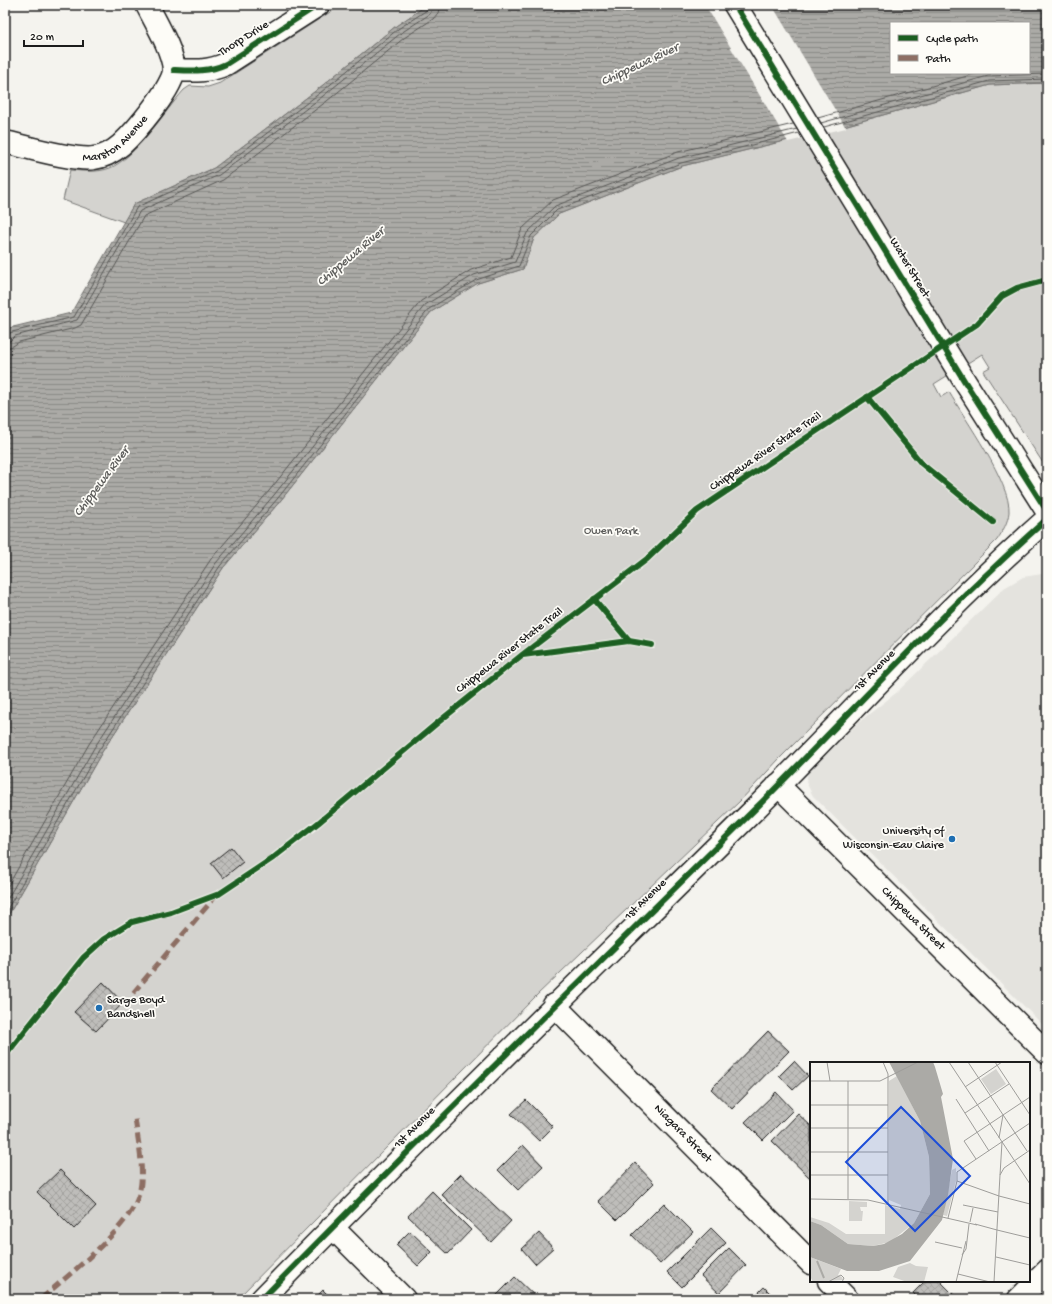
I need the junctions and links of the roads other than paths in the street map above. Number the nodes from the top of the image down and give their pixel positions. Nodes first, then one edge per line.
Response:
1 (147, 5) edge
2 (318, 5) edge
3 (735, 5) edge
4 (174, 70) junction
5 (5, 142) edge
6 (1047, 511) edge
7 (1047, 519) edge
8 (778, 785) junction
9 (554, 1005) junction
10 (1047, 1053) edge
11 (332, 1227) junction
12 (810, 1262) edge
13 (1047, 1271) edge
14 (830, 1282) edge
15 (262, 1299) edge
16 (404, 1299) edge
17 (847, 1299) edge
18 (1019, 1299) edge

1 - 4 street
2 - 4 street, Thorp Drive
3 - 6 street, Water Street
4 - 5 street, Marston Avenue
7 - 8 street, 1st Avenue
8 - 9 street, 1st Avenue
8 - 10 street, Chippewa Street
9 - 11 street, 1st Avenue
9 - 12 street, Niagara Street
11 - 15 street, 1st Avenue
11 - 16 street
13 - 18 street
14 - 17 street

